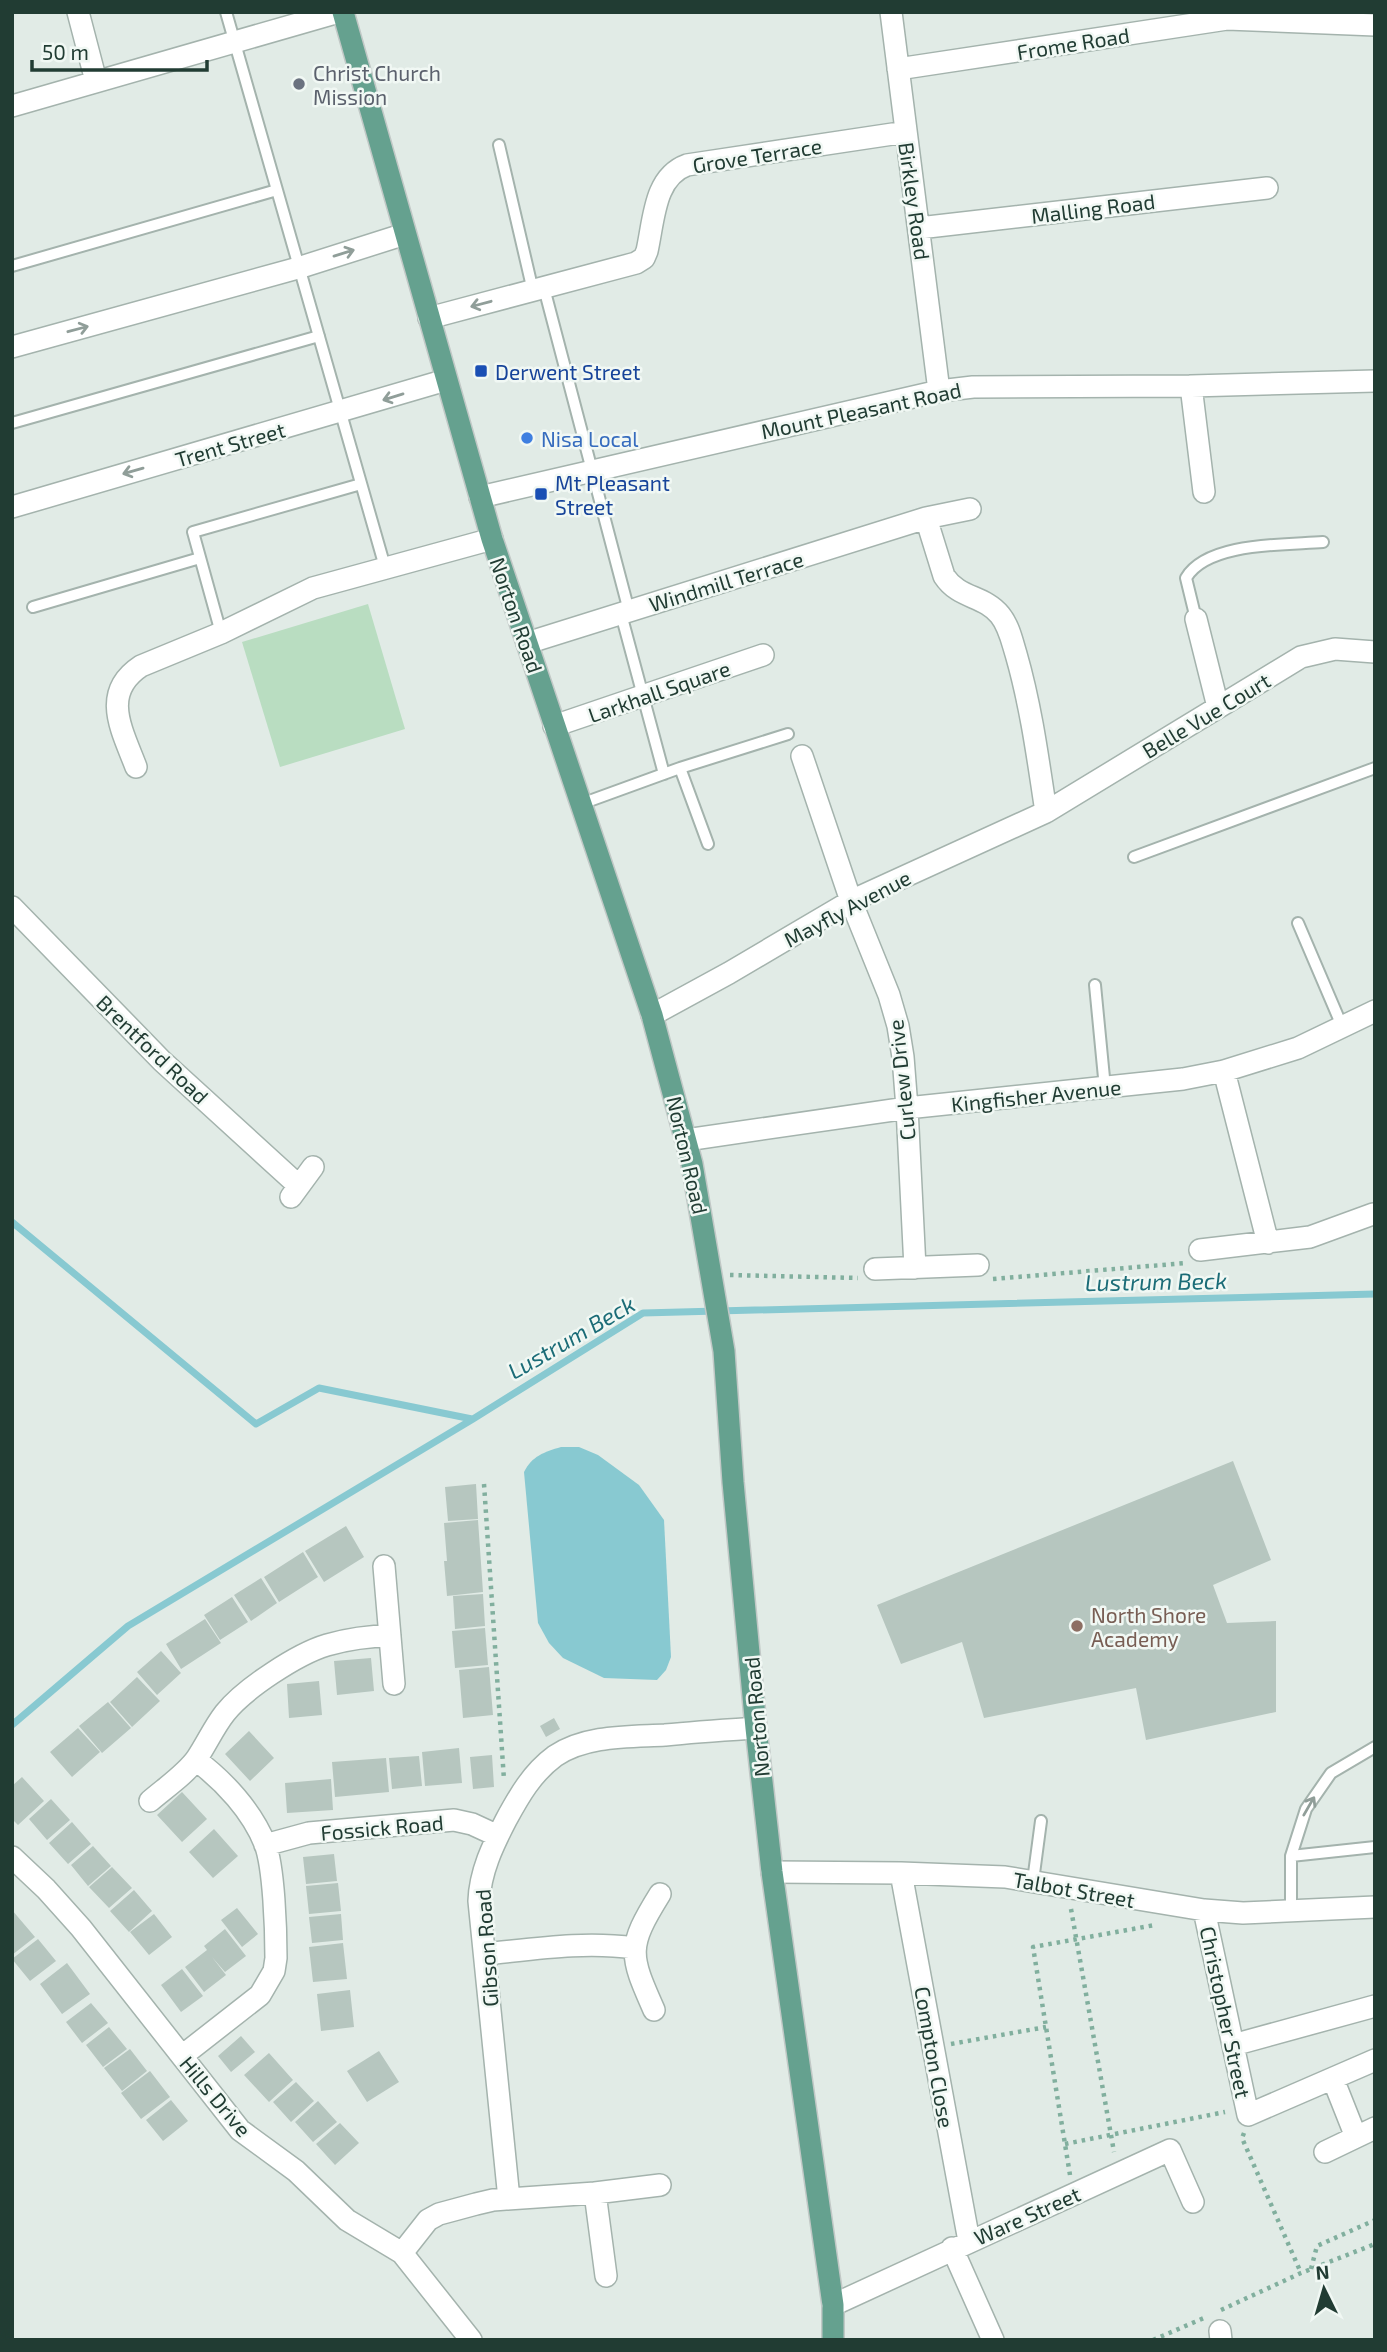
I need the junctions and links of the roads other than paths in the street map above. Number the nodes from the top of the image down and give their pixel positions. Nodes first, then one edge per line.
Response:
1 (78, 12) edge
2 (226, 12) edge
3 (341, 12) edge
4 (891, 12) edge
5 (1375, 24) edge
6 (235, 43) junction
7 (898, 69) junction
8 (96, 81) junction
9 (12, 106) edge
10 (906, 132) junction
11 (499, 145) dead end
12 (1267, 188) dead end
13 (277, 190) junction
14 (919, 228) junction
15 (405, 234) junction
16 (12, 266) edge
17 (298, 268) junction
18 (538, 289) junction
19 (429, 318) junction
20 (318, 336) junction
21 (12, 347) edge
22 (446, 380) junction
23 (1375, 381) edge
24 (1191, 386) junction
25 (939, 391) junction
26 (341, 413) junction
27 (12, 423) edge
28 (592, 469) junction
29 (361, 484) junction
30 (1204, 492) dead end
31 (480, 496) junction
32 (12, 507) edge
33 (971, 509) dead end
34 (926, 518) junction
35 (492, 539) junction
36 (1323, 542) dead end
37 (200, 558) junction
38 (385, 567) junction
39 (33, 607) dead end
40 (625, 613) junction
41 (1196, 618) joint
42 (221, 633) junction
43 (527, 643) junction
44 (1375, 652) edge
45 (763, 655) dead end
46 (645, 696) junction
47 (1218, 707) junction
48 (554, 726) junction
49 (788, 734) dead end
50 (802, 756) dead end
51 (136, 767) dead end
52 (680, 768) junction
53 (1375, 768) edge
54 (664, 774) junction
55 (581, 804) junction
56 (1046, 811) junction
57 (708, 844) dead end
58 (1134, 857) dead end
59 (851, 901) junction
60 (12, 907) edge
61 (1298, 923) dead end
62 (1095, 985) dead end
63 (1375, 1011) edge
64 (652, 1015) junction
65 (1342, 1027) junction
66 (1224, 1071) junction
67 (1105, 1088) junction
68 (907, 1108) junction
69 (687, 1140) junction
70 (313, 1167) dead end
71 (1373, 1214) dead end
72 (1268, 1243) junction
73 (1200, 1250) dead end
74 (978, 1265) dead end
75 (915, 1268) junction
76 (875, 1269) dead end
77 (384, 1566) dead end
78 (390, 1636) junction
79 (394, 1684) dead end
80 (756, 1728) junction
81 (1375, 1746) edge
82 (196, 1760) junction
83 (150, 1801) dead end
84 (1041, 1821) dead end
85 (498, 1836) junction
86 (265, 1845) junction
87 (1375, 1847) edge
88 (1291, 1856) junction
89 (12, 1857) edge
90 (772, 1872) junction
91 (901, 1873) junction
92 (1033, 1881) junction
93 (660, 1894) dead end
94 (1375, 1907) edge
95 (1197, 1909) junction
96 (1291, 1911) junction
97 (634, 1948) junction
98 (485, 1954) junction
99 (1375, 2006) edge
100 (654, 2010) dead end
101 (1233, 2045) junction
102 (182, 2056) junction
103 (1375, 2060) edge
104 (1333, 2079) junction
105 (1365, 2133) edge
106 (1325, 2152) dead end
107 (660, 2185) dead end
108 (595, 2193) junction
109 (509, 2199) junction
110 (1193, 2202) dead end
111 (961, 2245) junction
112 (402, 2253) junction
113 (606, 2276) dead end
114 (833, 2305) junction
115 (471, 2340) edge
116 (833, 2340) edge
117 (993, 2340) edge

1 - 8 street
2 - 6 lane
3 - 6 street
3 - 15 main road, Norton Road
4 - 7 street, Birkley Road
5 - 7 street, Frome Road
6 - 8 street
6 - 13 lane
7 - 10 street, Birkley Road
8 - 9 street
10 - 14 street, Birkley Road
10 - 18 street, Grove Terrace
11 - 18 lane
12 - 14 street, Malling Road
13 - 16 lane
13 - 17 lane
14 - 25 street, Birkley Road
17 -> 15 street
15 - 19 main road, Norton Road
17 - 20 lane
21 -> 17 street
18 -> 19 street, Grove Terrace
18 - 28 lane
19 - 22 main road, Norton Road
20 - 26 lane
20 - 27 lane
22 -> 26 street, Trent Street
22 - 31 main road, Norton Road
23 - 24 street, Mount Pleasant Road
24 - 25 street, Mount Pleasant Road
24 - 30 street
25 - 28 street, Mount Pleasant Road
26 - 29 lane
26 -> 32 street, Trent Street
28 - 31 street, Mount Pleasant Road
28 - 40 lane
29 - 37 lane
29 - 38 lane
31 - 35 main road, Norton Road
33 - 34 street, Windmill Terrace
34 - 40 street, Windmill Terrace
34 - 56 street
35 - 38 street
35 - 43 main road, Norton Road
36 - 41 lane
37 - 39 lane
37 - 42 lane
38 - 42 street
40 - 43 street, Windmill Terrace
40 - 46 lane
41 - 47 street
42 - 51 street
43 - 48 main road, Norton Road
44 - 47 street, Belle Vue Court
45 - 46 street, Larkhall Square
46 - 48 street, Larkhall Square
46 - 54 lane
47 - 56 street, Belle Vue Court
48 - 55 main road, Norton Road
49 - 52 lane
50 - 59 street, Curlew Drive
52 - 54 lane
52 - 57 lane
53 - 58 lane
54 - 55 lane
55 - 64 main road, Norton Road
56 - 59 street, Mayfly Avenue
59 - 64 street, Mayfly Avenue
59 - 68 street, Curlew Drive
60 - 70 street, Brentford Road
61 - 65 lane
62 - 67 lane
63 - 65 street, Kingfisher Avenue
64 - 69 main road, Norton Road
65 - 66 street, Kingfisher Avenue
66 - 67 street, Kingfisher Avenue
66 - 72 street
67 - 68 street, Kingfisher Avenue
68 - 69 street, Kingfisher Avenue
68 - 75 street, Curlew Drive
69 - 80 main road, Norton Road
71 - 72 street
72 - 73 street
74 - 75 street
75 - 76 street
77 - 78 street
78 - 79 street
78 - 82 street
80 - 85 street, Gibson Road
80 - 90 main road, Norton Road
88 -> 81 lane
82 - 83 street
82 - 86 street
84 - 92 lane
85 - 86 street, Fossick Road
85 - 98 street, Gibson Road
86 - 102 street
87 - 88 lane
88 - 96 lane
89 - 102 street, Hills Drive
90 - 91 street, Talbot Street
90 - 114 main road, Norton Road
91 - 92 street, Talbot Street
91 - 111 street, Compton Close
92 - 95 street, Talbot Street
93 - 97 street
94 - 96 street, Talbot Street
95 - 96 street, Talbot Street
95 - 101 street, Christopher Street
97 - 98 street
97 - 100 street
98 - 109 street, Gibson Road
99 - 101 street
101 - 104 street, Christopher Street
102 - 112 street, Hills Drive
103 - 104 street
104 - 105 street
105 - 106 street
107 - 108 street
108 - 109 street
108 - 113 street
109 - 112 street
110 - 111 street, Ware Street
111 - 114 street, Ware Street
111 - 117 street, Compton Close
112 - 115 street, Hills Drive
114 - 116 main road, Norton Road

